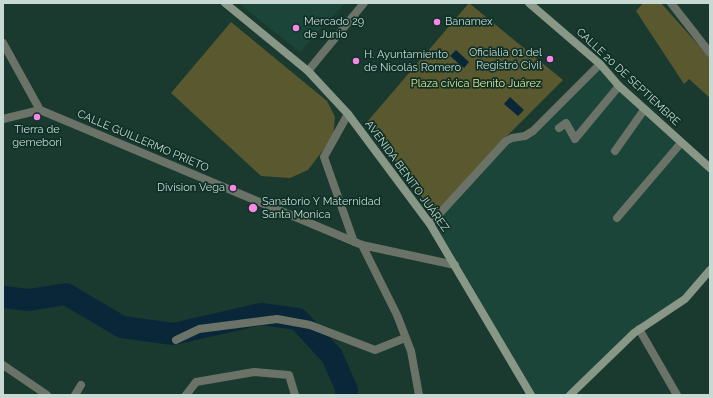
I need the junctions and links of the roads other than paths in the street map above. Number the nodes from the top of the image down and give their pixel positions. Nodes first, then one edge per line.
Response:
1 (225, 3) edge
2 (364, 3) edge
3 (529, 3) edge
4 (671, 3) edge
5 (3, 44) edge
6 (710, 53) edge
7 (600, 64) junction
8 (308, 71) junction
9 (619, 86) junction
10 (40, 110) junction
11 (644, 110) junction
12 (348, 114) junction
13 (3, 118) edge
14 (560, 128) dead end
15 (682, 143) junction
16 (615, 151) dead end
17 (710, 168) edge
18 (616, 218) dead end
19 (430, 224) junction
20 (358, 244) junction
21 (455, 265) junction
22 (710, 270) edge
23 (639, 329) junction
24 (405, 338) junction
25 (176, 340) dead end
26 (3, 365) edge
27 (81, 385) dead end
28 (47, 395) edge
29 (75, 395) edge
30 (186, 395) edge
31 (295, 395) edge
32 (419, 395) edge
33 (531, 395) edge
34 (570, 395) edge
35 (677, 395) edge

1 - 8 main road, AVENIDA BENITO JUÁREZ
2 - 8 street
3 - 7 main road, CALLE 20 DE SEPTIEMBRE
4 - 6 street
5 - 10 street
7 - 9 main road, CALLE 20 DE SEPTIEMBRE
7 - 19 street
8 - 12 main road, AVENIDA BENITO JUÁREZ
9 - 11 main road, CALLE 20 DE SEPTIEMBRE
9 - 14 street
10 - 13 street
10 - 20 street, CALLE GUILLERMO PRIETO
11 - 15 main road, CALLE 20 DE SEPTIEMBRE
11 - 16 street
12 - 19 main road, AVENIDA BENITO JUÁREZ
12 - 20 street
15 - 17 main road, CALLE 20 DE SEPTIEMBRE
15 - 18 street
19 - 21 main road, AVENIDA BENITO JUÁREZ
20 - 21 street, CALLE GUILLERMO PRIETO
20 - 24 street
21 - 33 main road, AVENIDA BENITO JUÁREZ
22 - 23 main road
23 - 34 main road
23 - 35 street
24 - 25 street
24 - 32 street
26 - 28 street
27 - 29 street
30 - 31 street

